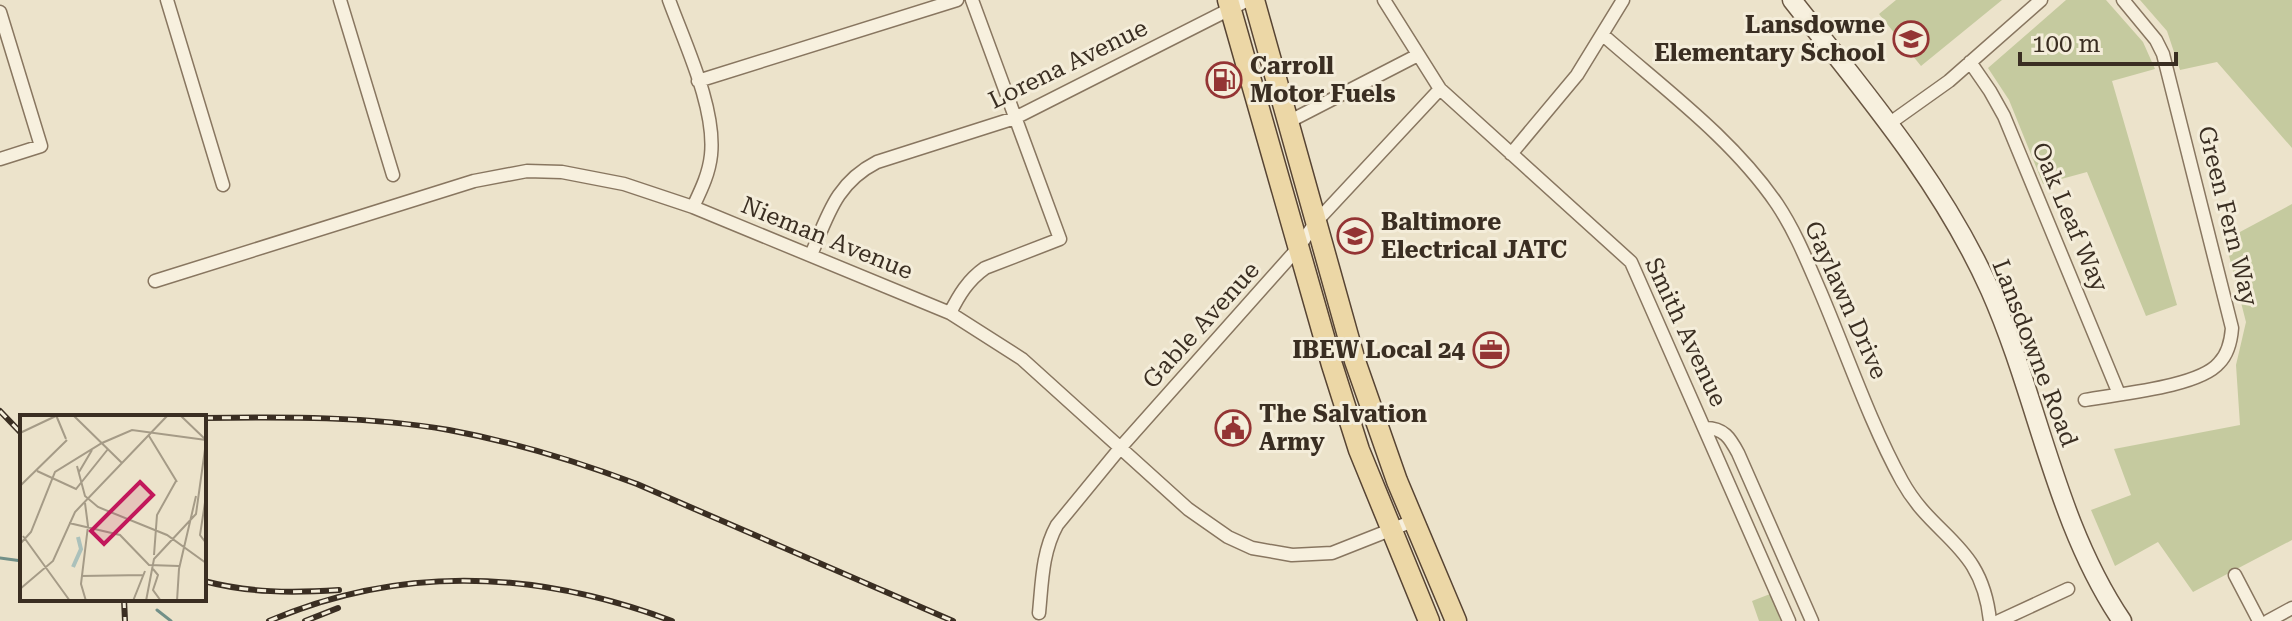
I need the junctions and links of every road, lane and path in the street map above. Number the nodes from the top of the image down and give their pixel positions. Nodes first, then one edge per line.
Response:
1 (167, 0) edge
2 (340, 0) edge
3 (669, 0) edge
4 (957, 0) edge
5 (972, 0) edge
6 (1254, 0) edge
7 (1384, 0) edge
8 (1623, 0) edge
9 (1792, 0) edge
10 (2041, 0) edge
11 (2123, 0) edge
12 (1235, 3) edge
13 (0, 12) edge
14 (1603, 35) junction
15 (1418, 55) junction
16 (1970, 62) junction
17 (698, 81) junction
18 (1440, 89) junction
19 (1015, 118) junction
20 (1288, 122) junction
21 (1890, 123) junction
22 (1511, 154) junction
23 (0, 159) edge
24 (393, 175) dead end
25 (223, 185) dead end
26 (693, 207) junction
27 (1315, 223) junction
28 (1299, 247) junction
29 (811, 255) junction
30 (155, 281) dead end
31 (950, 313) junction
32 (2119, 394) junction
33 (2085, 400) dead end
34 (1705, 428) junction
35 (1121, 447) junction
36 (1413, 521) junction
37 (1391, 530) junction
38 (2235, 575) dead end
39 (2068, 589) dead end
40 (2292, 608) edge
41 (1039, 613) dead end
42 (1429, 621) edge
43 (1456, 621) edge
44 (1789, 621) edge
45 (1812, 621) edge
46 (1990, 621) edge
47 (1999, 621) edge
48 (2122, 621) edge
49 (2259, 621) edge
50 (2268, 621) edge

1 - 25 street
2 - 24 street
3 - 17 street
4 - 17 street
5 - 19 street
6 - 20 main road
7 - 15 street, Smith Avenue
8 - 14 street
9 - 21 street, Lansdowne Road
10 - 16 street
11 - 32 street, Green Fern Way
12 - 19 street, Lorena Avenue
12 - 28 main road
13 - 23 street
14 - 22 street
14 - 46 street, Gaylawn Drive
15 - 18 street, Smith Avenue
15 - 20 street
16 - 21 street
16 - 32 street, Oak Leaf Way
17 - 26 street
18 - 22 street, Smith Avenue
18 - 27 street, Gable Avenue
19 - 29 street, Lorena Avenue
19 - 31 street
20 - 27 main road
21 - 48 street, Lansdowne Road
22 - 34 street, Smith Avenue
26 - 29 street, Nieman Avenue
26 - 30 street, Nieman Avenue
27 - 28 street, Gable Avenue
27 - 36 main road
28 - 35 street, Gable Avenue
28 - 37 main road
29 - 31 street, Nieman Avenue
31 - 35 street, Nieman Avenue
32 - 33 street, Green Fern Way
34 - 44 street, Smith Avenue
34 - 45 street
35 - 37 street, Nieman Avenue
35 - 41 street, Gable Avenue
36 - 37 street, Nieman Avenue
36 - 43 main road
37 - 42 main road
38 - 49 street
39 - 47 street
40 - 50 street

